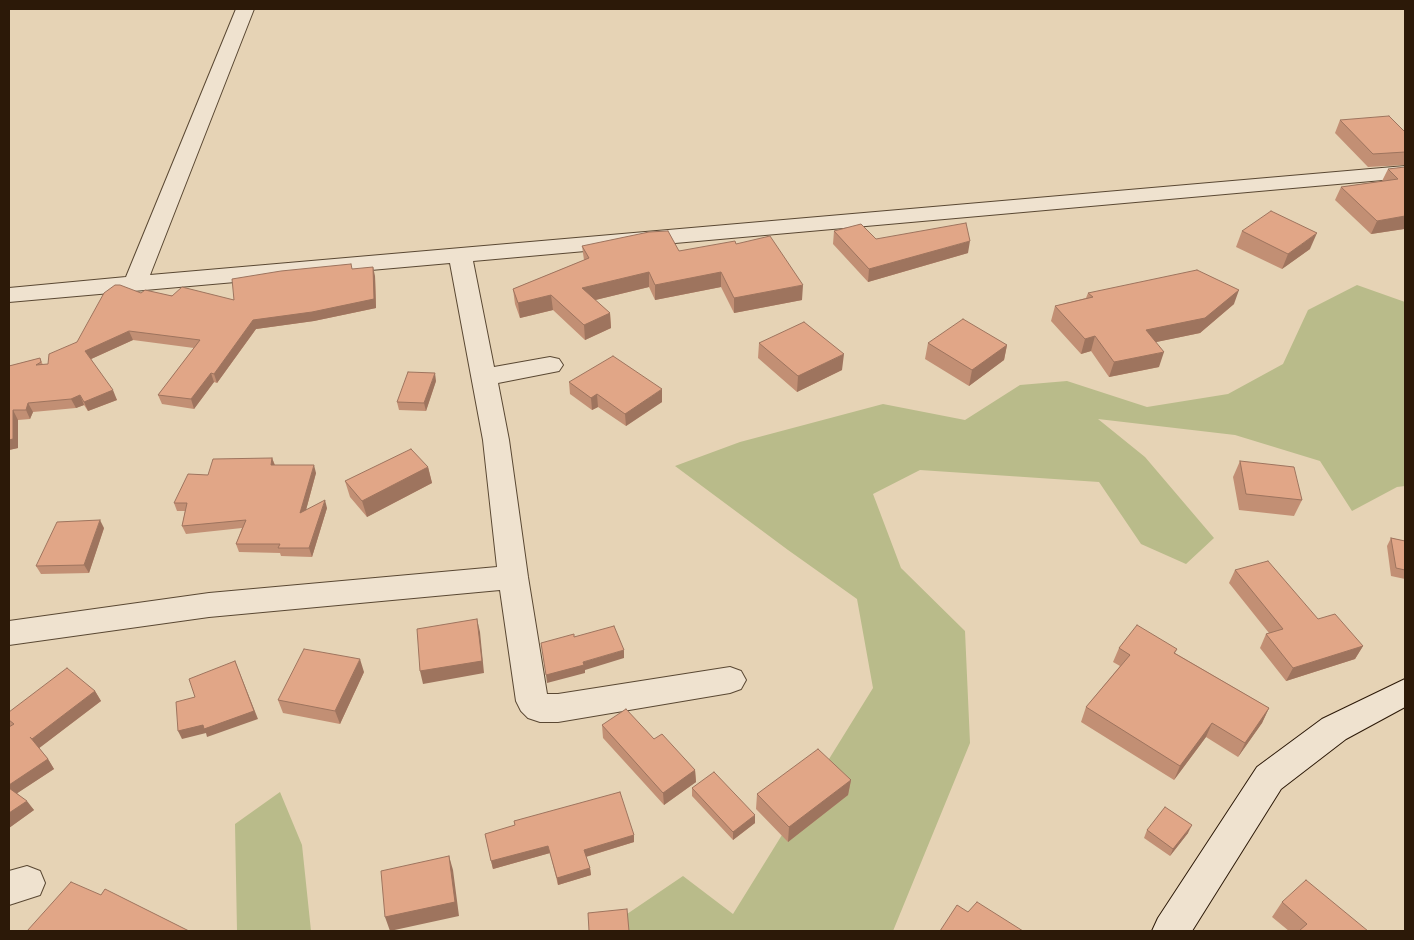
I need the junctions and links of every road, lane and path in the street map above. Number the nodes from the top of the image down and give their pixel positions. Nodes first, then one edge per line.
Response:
1 (245, 9) edge
2 (1405, 172) edge
3 (460, 254) junction
4 (136, 282) junction
5 (9, 295) edge
6 (550, 364) dead end
7 (484, 379) junction
8 (513, 577) junction
9 (9, 633) edge
10 (730, 680) dead end
11 (1405, 692) edge
12 (1171, 931) edge

1 - 4 street
2 - 3 street
3 - 4 street
3 - 7 street
4 - 5 street
6 - 7 street
7 - 8 street
8 - 9 street
8 - 10 street
11 - 12 street

